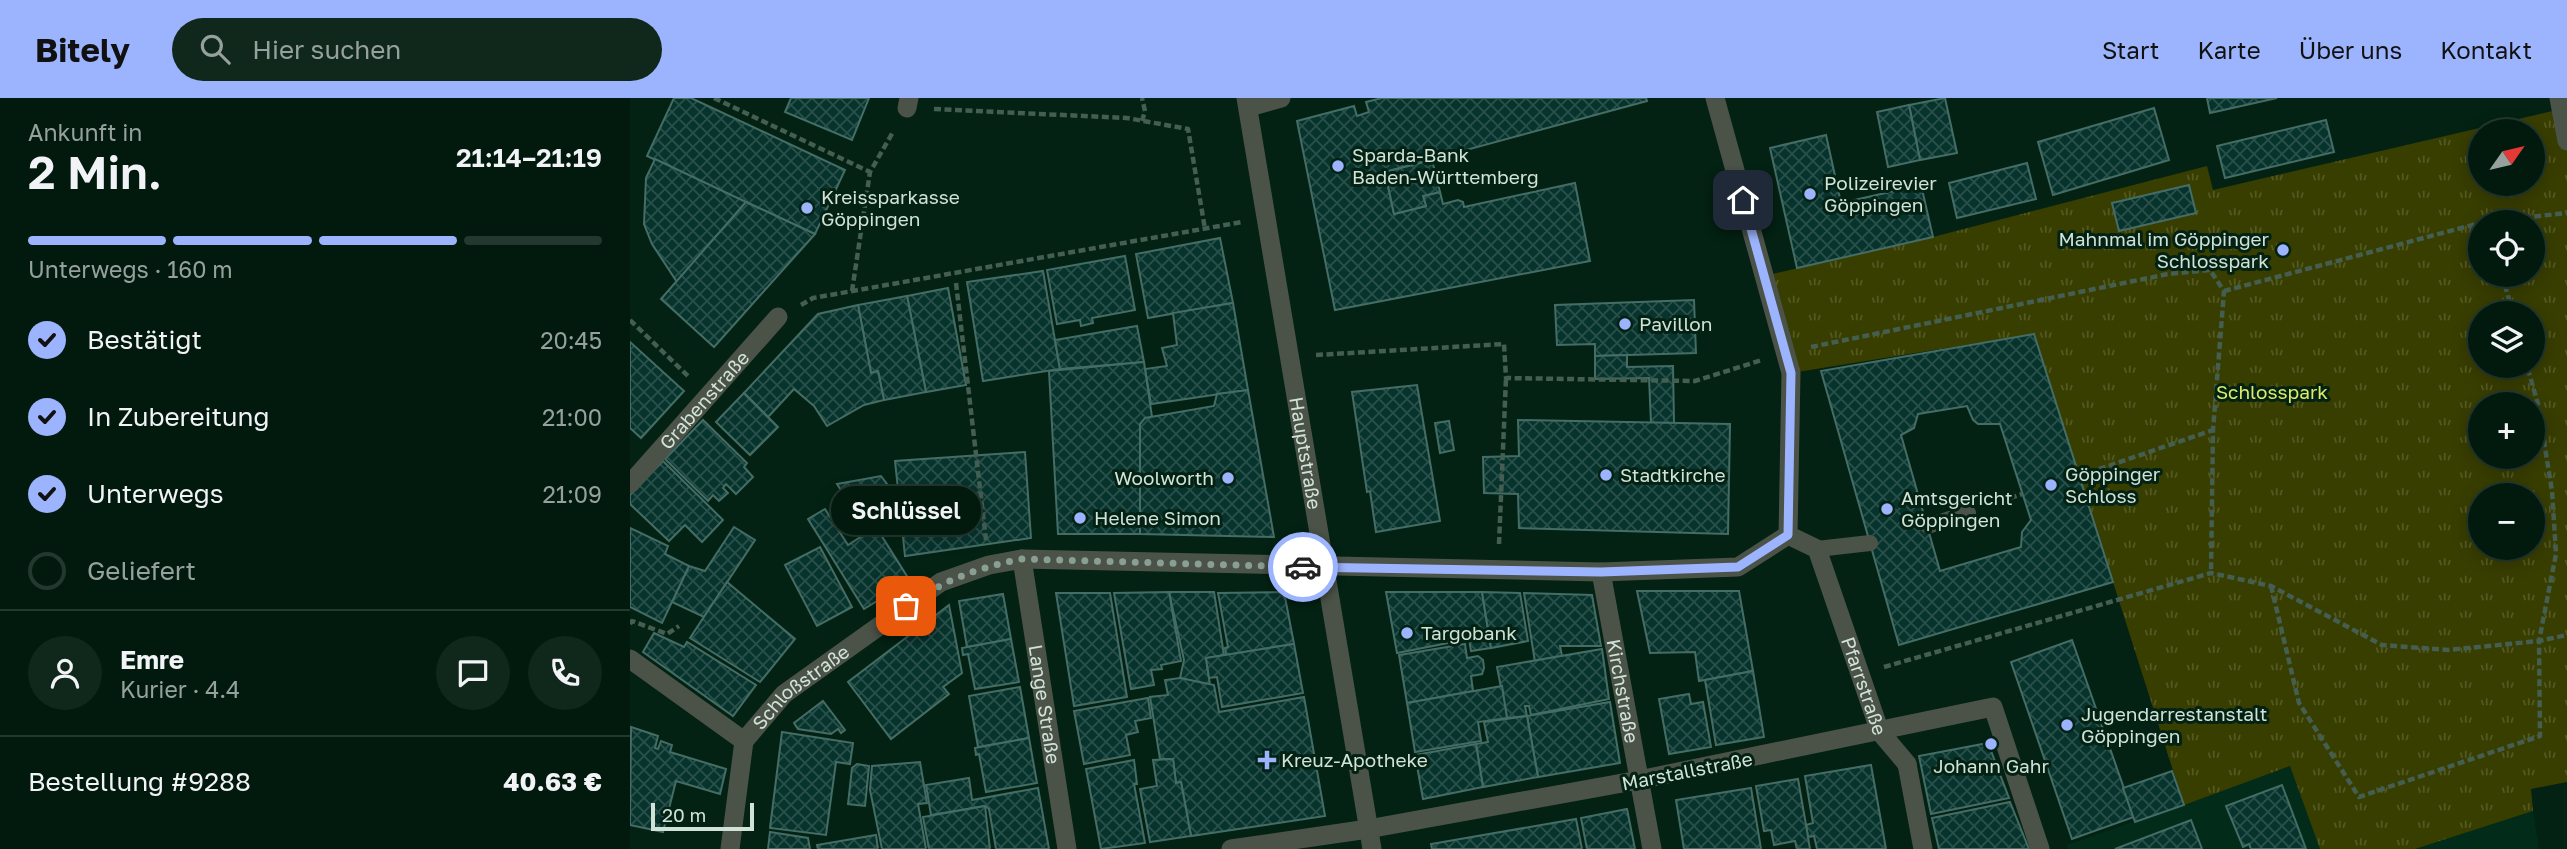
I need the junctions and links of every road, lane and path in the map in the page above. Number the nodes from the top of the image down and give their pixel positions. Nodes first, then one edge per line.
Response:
1 (714, 98) edge
2 (1142, 98) edge
3 (1282, 98) edge
4 (1715, 98) edge
5 (2559, 98) edge
6 (1247, 102) edge
7 (908, 103) edge
8 (1142, 121) junction
9 (2567, 141) edge
10 (870, 172) junction
11 (2567, 213) edge
12 (2545, 215) edge
13 (1266, 218) junction
14 (2468, 226) edge
15 (1205, 229) junction
16 (956, 283) dead end
17 (852, 291) junction
18 (2224, 291) junction
19 (778, 317) joint
20 (630, 320) edge
21 (1786, 352) junction
22 (1288, 356) junction
23 (1506, 377) junction
24 (2530, 378) edge
25 (708, 396) junction
26 (2213, 430) junction
27 (2079, 476) dead end
28 (630, 484) edge
29 (2022, 494) dead end
30 (1968, 513) joint
31 (1928, 526) dead end
32 (1788, 535) junction
33 (1870, 543) dead end
34 (1817, 549) junction
35 (1022, 559) junction
36 (989, 565) junction
37 (1324, 567) junction
38 (1499, 570) junction
39 (1601, 572) junction
40 (2211, 573) junction
41 (2271, 586) junction
42 (630, 624) edge
43 (679, 626) dead end
44 (2567, 635) edge
45 (2539, 641) junction
46 (630, 659) edge
47 (1860, 674) junction
48 (1880, 732) junction
49 (744, 741) junction
50 (1639, 780) junction
51 (1368, 829) junction
52 (730, 849) edge
53 (1067, 849) edge
54 (1231, 849) edge
55 (1372, 849) edge
56 (1652, 849) edge
57 (1923, 849) edge
58 (2040, 849) edge

1 - 10 path
2 - 8 path
3 - 6 street
4 - 21 street
5 - 9 street
6 - 13 street, Hauptstraße
7 - 8 path
7 - 10 path
8 - 15 path
10 - 17 path
11 - 12 path
13 - 15 path
13 - 22 street, Hauptstraße
14 - 18 path
15 - 17 path
16 - 36 path
17 - 19 path
18 - 21 path
18 - 26 path
19 - 25 street, Grabenstraße
20 - 25 path
21 - 23 path
21 - 32 street
22 - 23 path
22 - 37 street, Hauptstraße
23 - 38 path
24 - 45 path
25 - 28 street, Grabenstraße
26 - 27 path
26 - 40 path
29 - 30 path
30 - 31 lane
32 - 34 street
32 - 39 street, Schloßstraße
33 - 34 lane
34 - 47 street, Pfarrstraße
35 - 36 street, Schloßstraße
35 - 37 street, Schloßstraße
35 - 53 street, Lange Straße
36 - 49 street, Schloßstraße
37 - 38 street, Schloßstraße
37 - 51 street, Hauptstraße
38 - 39 street, Schloßstraße
39 - 50 street, Kirchstraße
40 - 41 path
40 - 47 path
41 - 45 path
41 - 45 path
42 - 43 path
44 - 45 path
46 - 49 street, Schloßstraße
47 - 48 street, Pfarrstraße
48 - 50 street, Marstallstraße
48 - 57 street, Pfarrstraße
48 - 58 street, Marstallstraße
49 - 52 street
50 - 51 street, Marstallstraße
50 - 56 street, Kirchstraße
51 - 54 street, Marstallstraße
51 - 55 street, Hauptstraße

